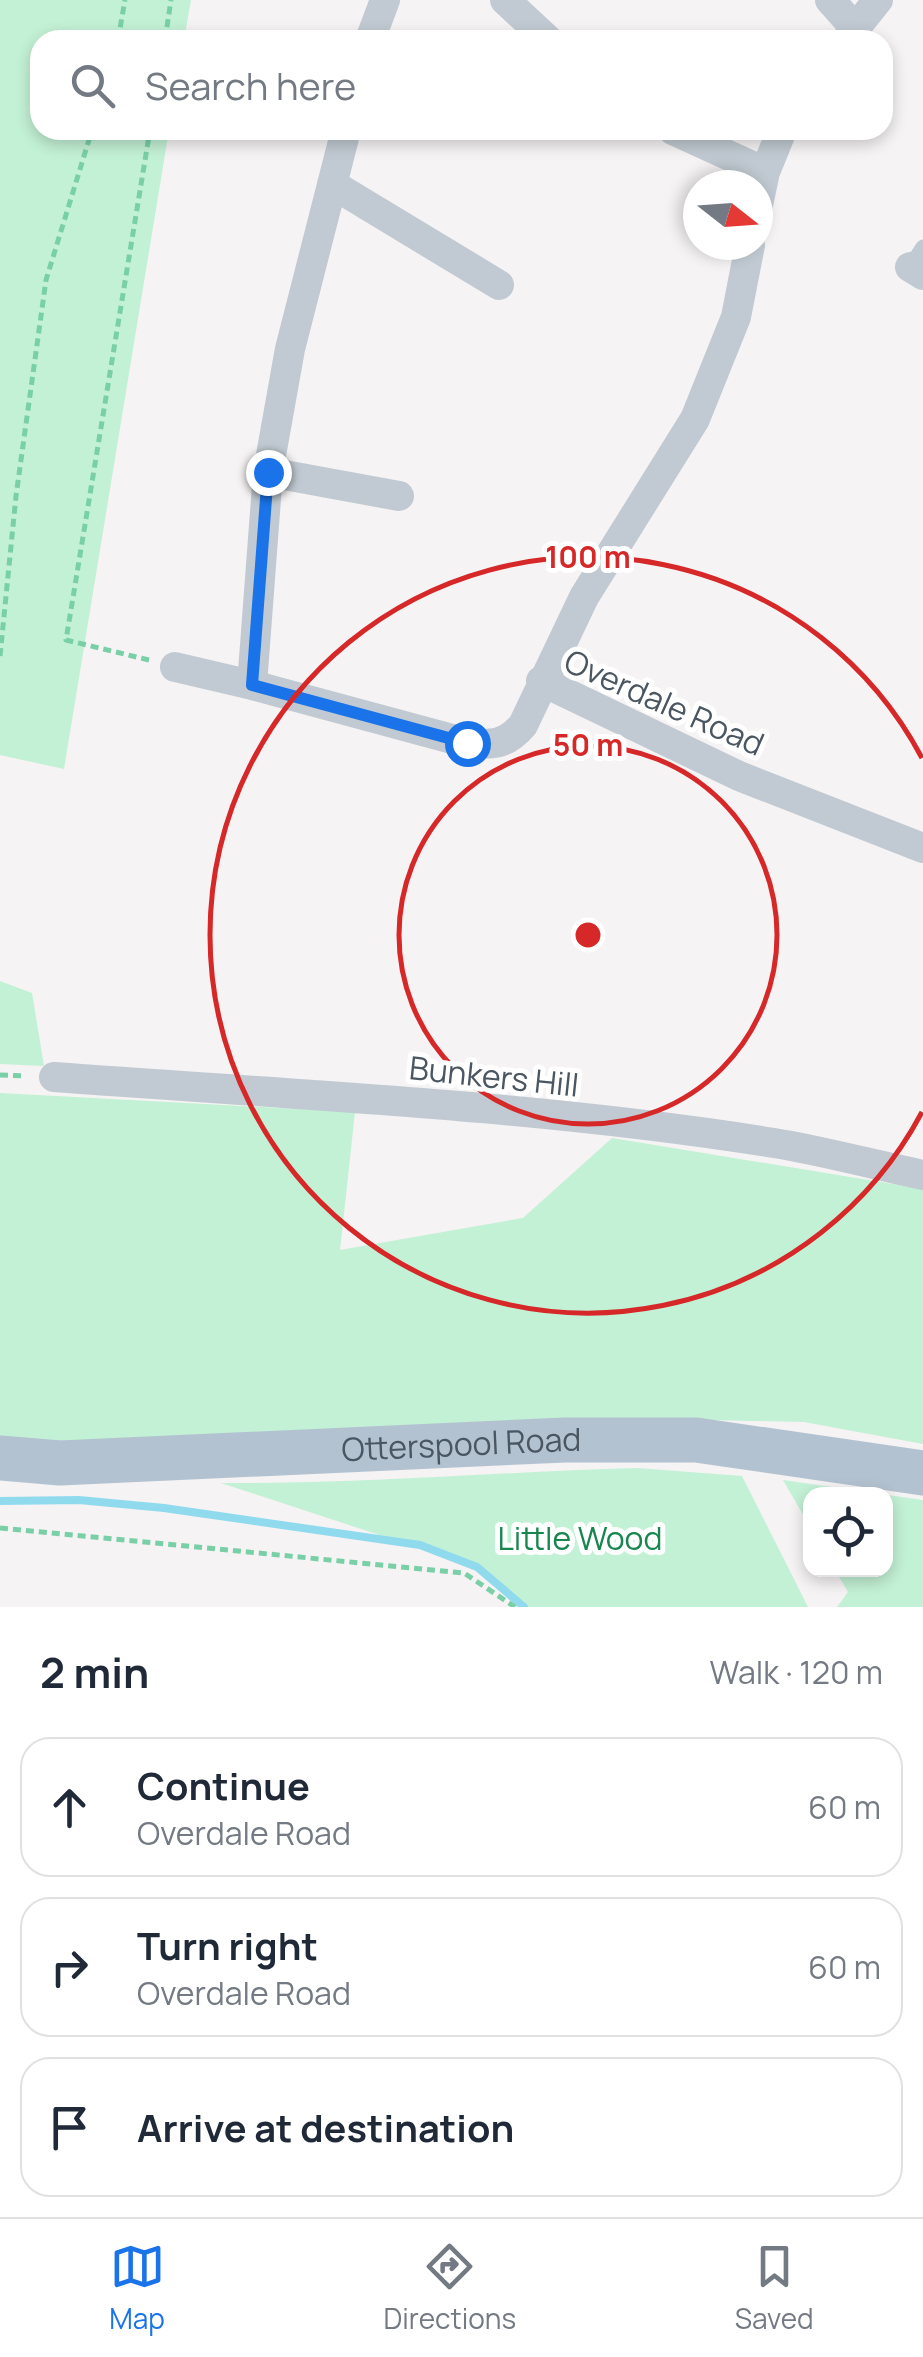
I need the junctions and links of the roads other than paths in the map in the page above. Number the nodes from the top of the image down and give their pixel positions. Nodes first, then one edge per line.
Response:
1 (385, 0) edge
2 (506, 0) edge
3 (830, 0) edge
4 (878, 0) edge
5 (374, 30) edge
6 (538, 30) edge
7 (848, 30) edge
8 (853, 30) edge
9 (343, 140) edge
10 (695, 140) edge
11 (778, 140) edge
12 (760, 170) edge
13 (765, 170) edge
14 (332, 184) junction
15 (747, 260) edge
16 (499, 285) dead end
17 (268, 472) junction
18 (399, 496) dead end
19 (174, 666) road end
20 (542, 682) junction
21 (252, 685) junction
22 (923, 848) edge
23 (54, 1077) dead end
24 (923, 1176) edge
25 (0, 1458) edge
26 (923, 1472) edge

1 - 5 street
2 - 6 street
3 - 7 street
4 - 8 street
9 - 14 street
10 - 12 street
11 - 13 street
14 - 16 street
14 - 17 street
15 - 20 street
17 - 18 street
17 - 21 street
19 - 21 street, Overdale Road
20 - 21 street, Overdale Road
20 - 22 street, Overdale Road
23 - 24 street, Bunkers Hill
25 - 26 main road, Otterspool Road

